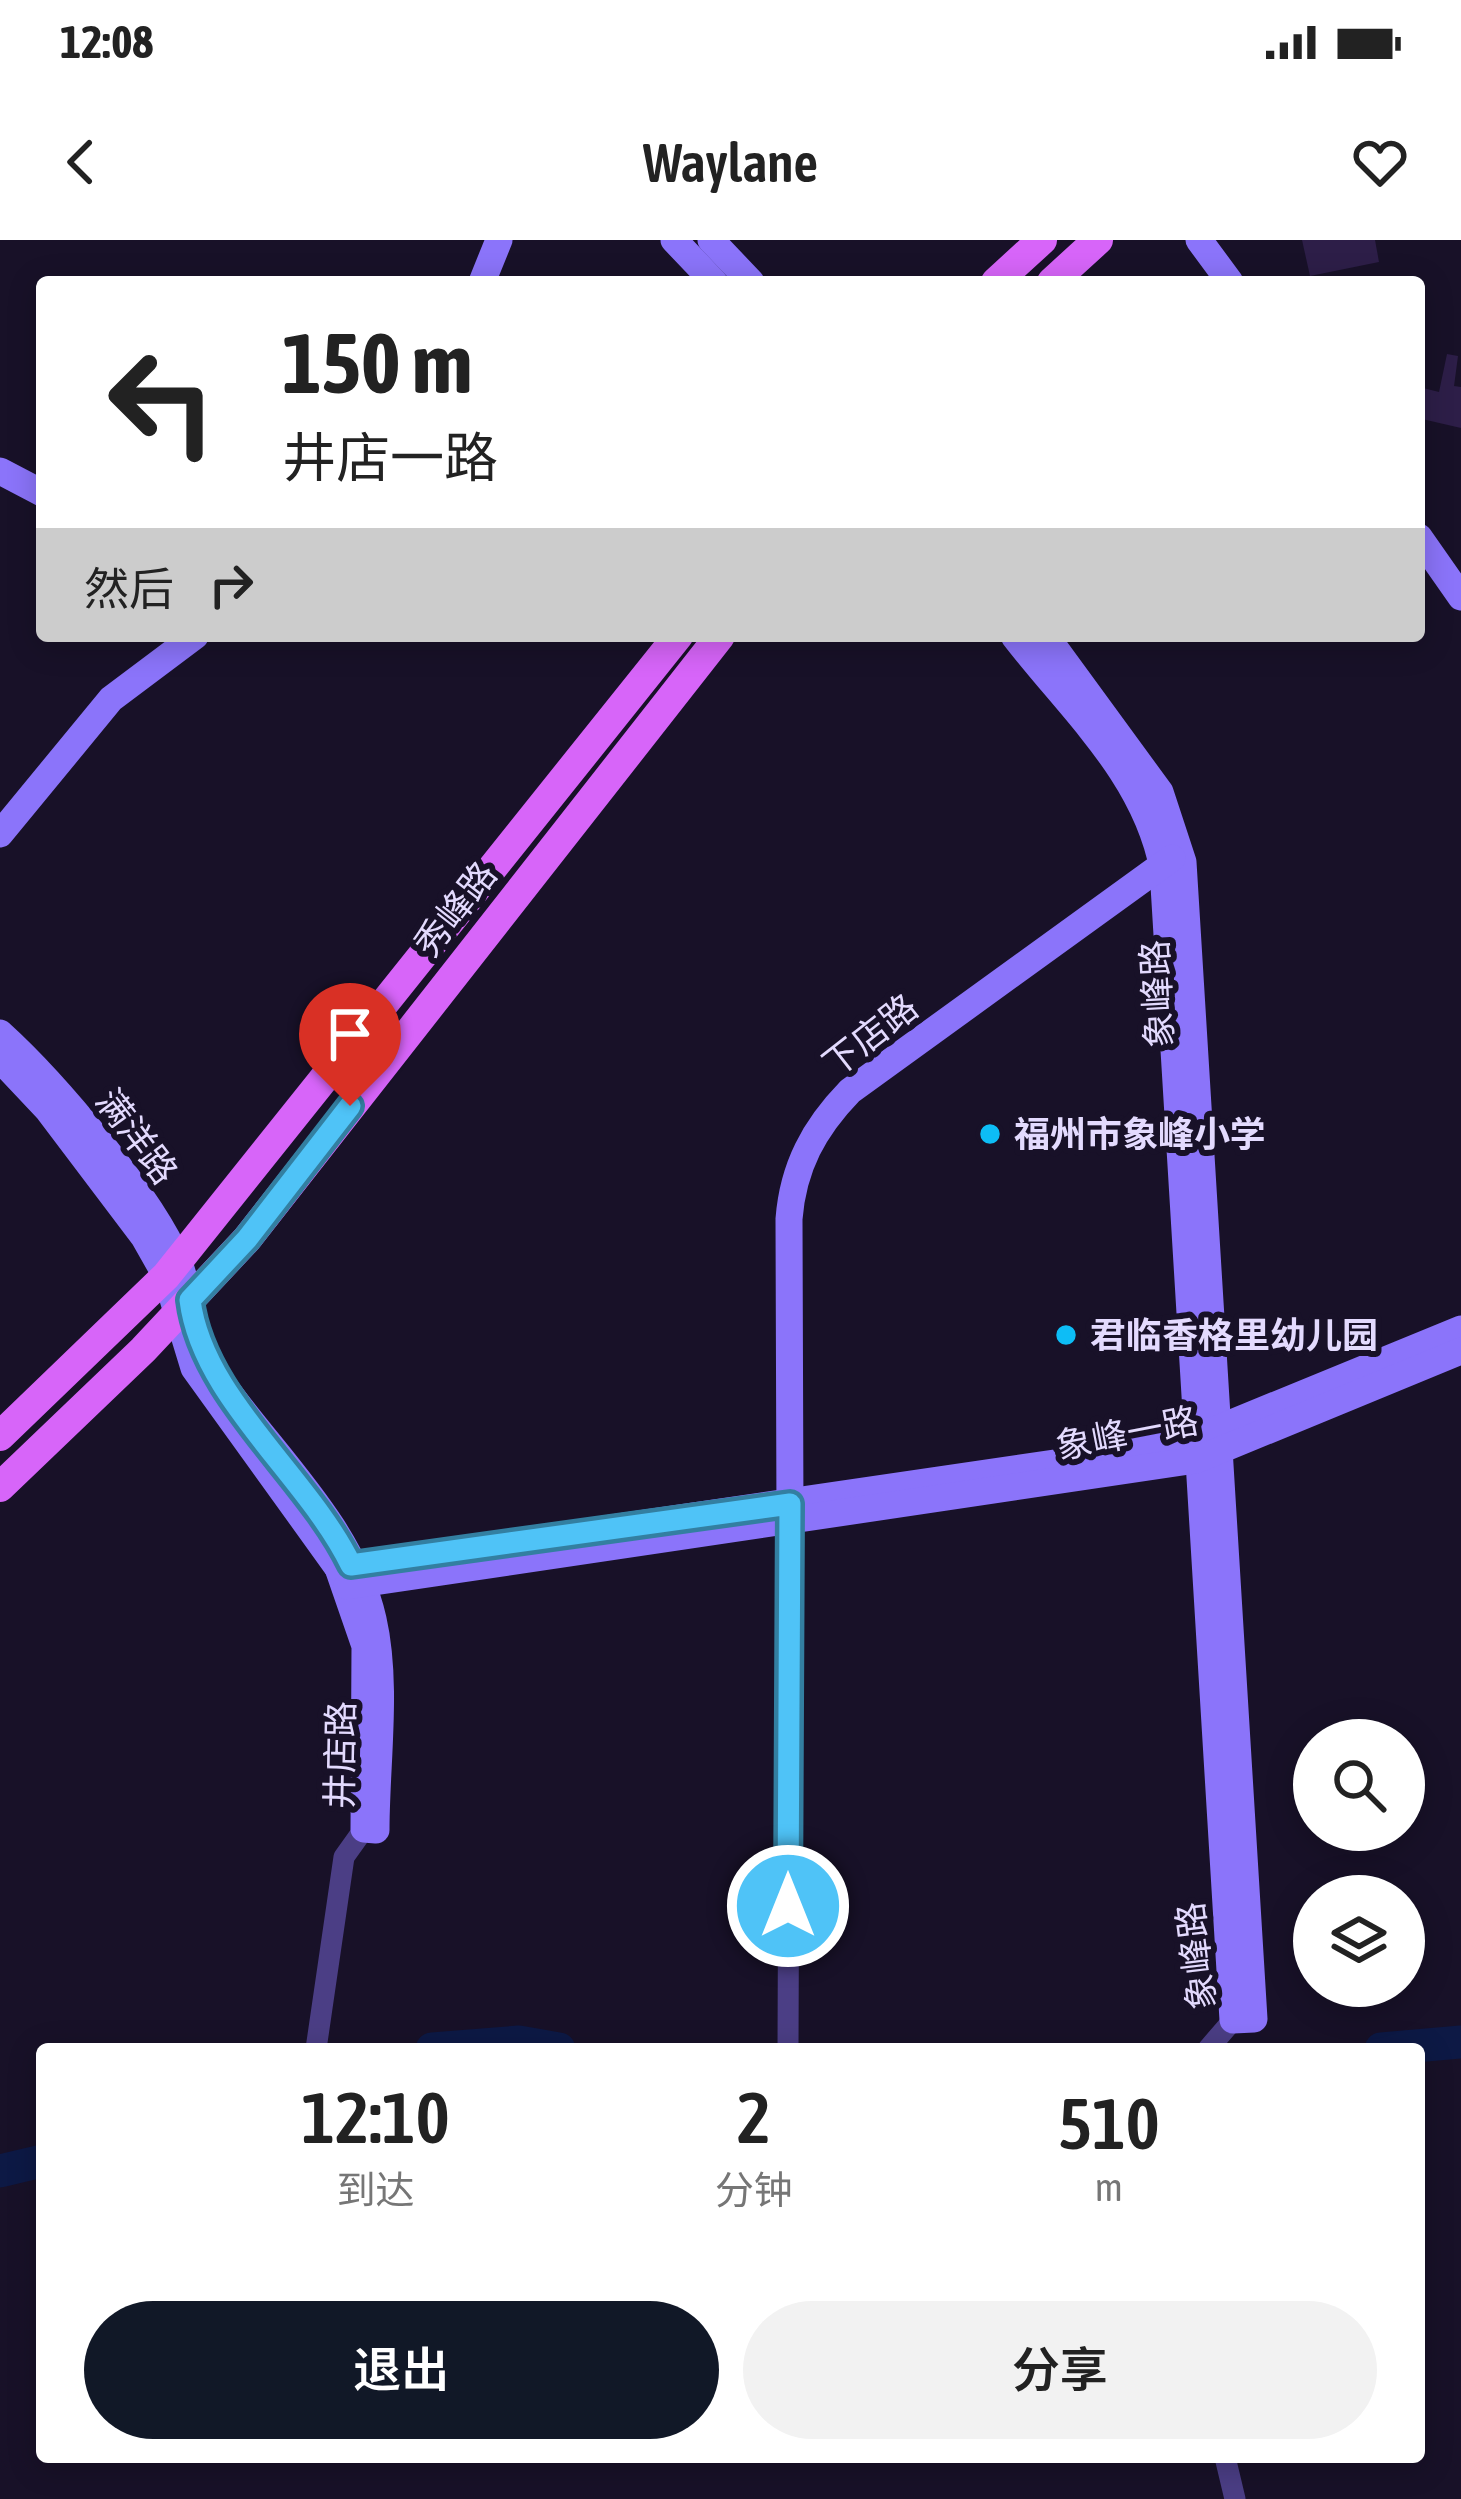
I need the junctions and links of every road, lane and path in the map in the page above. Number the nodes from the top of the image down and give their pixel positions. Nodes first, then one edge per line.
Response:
1 (500, 240) edge
2 (674, 240) edge
3 (711, 240) edge
4 (1042, 240) edge
5 (1098, 240) edge
6 (1199, 240) edge
7 (485, 276) edge
8 (708, 276) edge
9 (745, 276) edge
10 (1003, 276) edge
11 (1059, 276) edge
12 (1226, 276) edge
13 (0, 471) edge
14 (36, 491) edge
15 (1425, 545) edge
16 (1461, 596) edge
17 (186, 642) edge
18 (673, 642) edge
19 (715, 642) edge
20 (1019, 642) edge
21 (1050, 642) edge
22 (0, 834) edge
23 (1172, 859) junction
24 (0, 1033) edge
25 (0, 1059) edge
26 (172, 1269) junction
27 (184, 1307) junction
28 (1461, 1329) edge
29 (1461, 1351) edge
30 (0, 1436) edge
31 (1206, 1444) junction
32 (0, 1487) edge
33 (790, 1514) junction
34 (349, 1576) junction
35 (364, 1829) joint
36 (1233, 2020) joint
37 (317, 2043) edge
38 (788, 2043) edge
39 (1213, 2043) edge
40 (1226, 2463) edge
41 (1235, 2499) edge

1 - 7 main road
2 - 8 main road
3 - 9 main road
4 - 10 main road
5 - 11 main road
6 - 12 main road
13 - 14 main road
15 - 16 main road
17 - 22 main road
18 - 26 main road
19 - 27 main road, 秀峰路
20 - 23 main road, 象峰路
21 - 23 main road, 象峰路
23 - 31 main road, 象峰路
23 - 33 main road, 下店路
24 - 26 main road, 满洋路
25 - 26 main road, 满洋路
26 - 27 main road, 井店路
26 - 30 main road
27 - 32 main road, 秀峰路
27 - 34 main road, 井店路
28 - 31 main road, 象峰一路
29 - 31 main road, 象峰一路
31 - 33 main road, 象峰一路
31 - 36 main road, 象峰路
33 - 34 main road, 象峰一路
33 - 38 street
34 - 35 main road, 井店路
35 - 37 street
36 - 39 street
40 - 41 street

